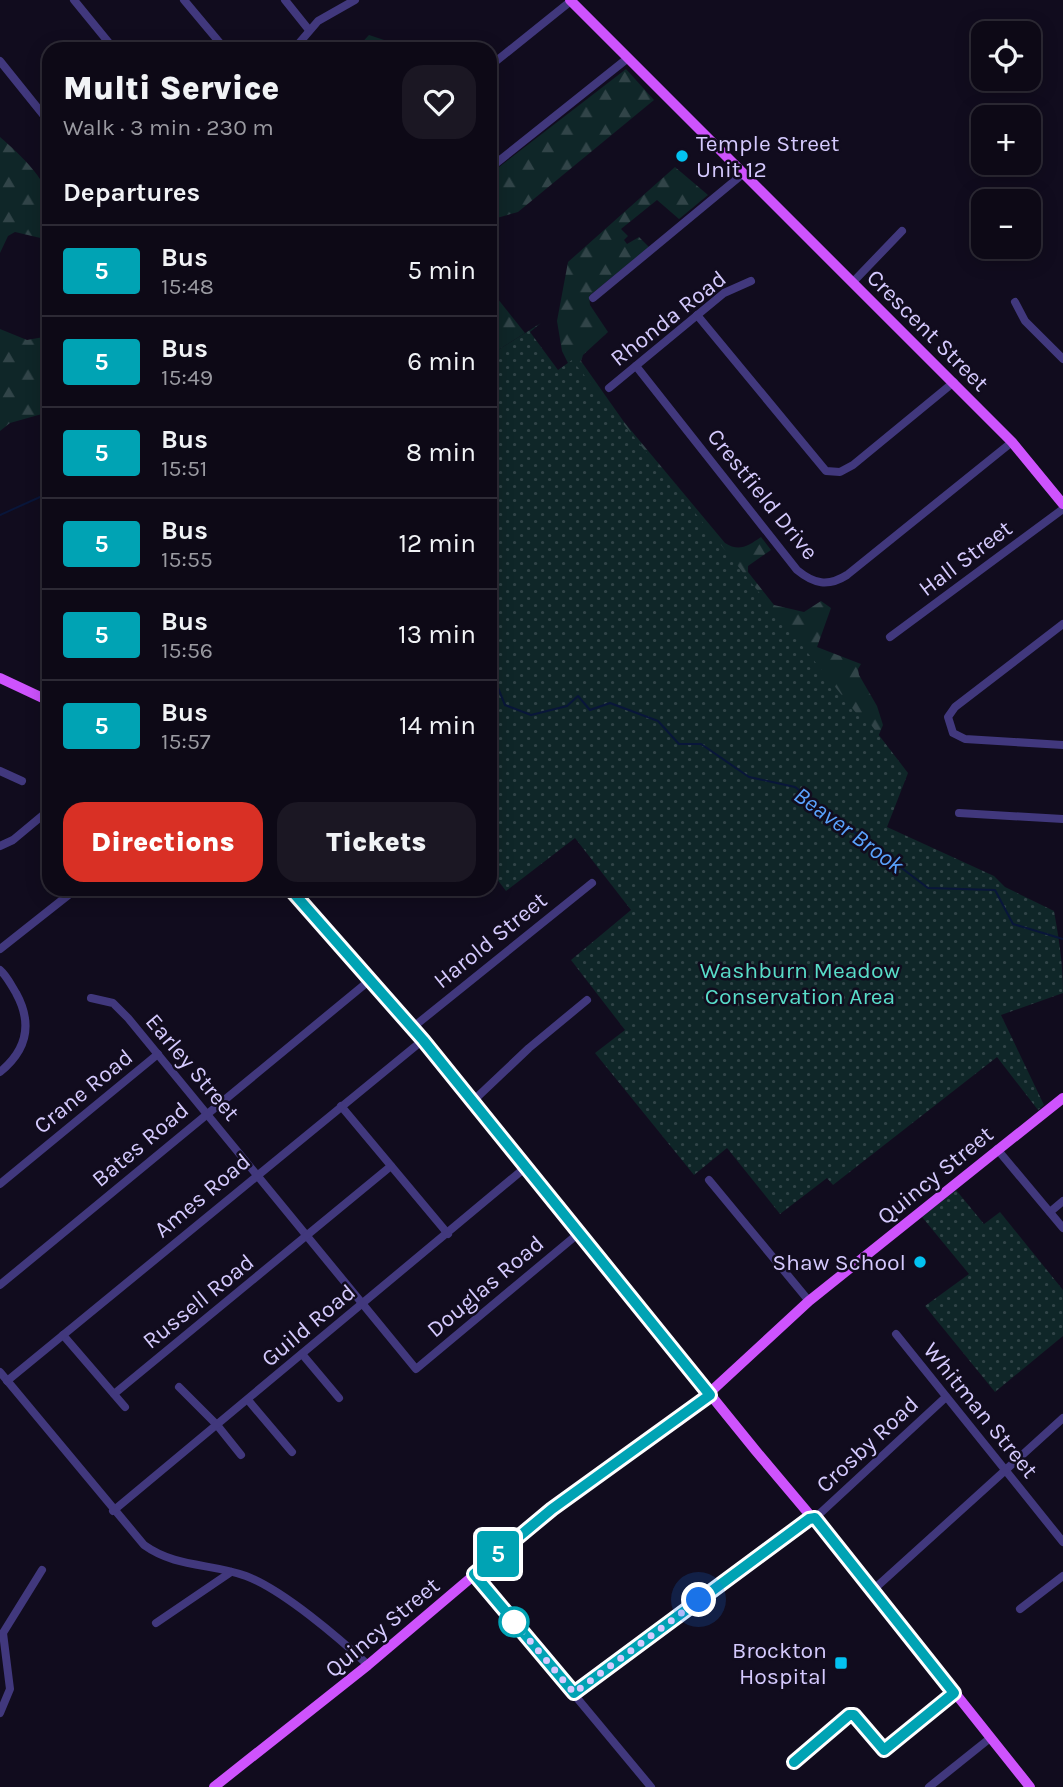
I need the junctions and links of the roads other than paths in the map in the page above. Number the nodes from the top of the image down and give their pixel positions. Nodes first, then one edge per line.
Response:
1 (74, 0) edge
2 (184, 0) edge
3 (285, 0) edge
4 (355, 0) edge
5 (570, 1) edge
6 (309, 30) junction
7 (108, 42) edge
8 (219, 42) edge
9 (300, 42) edge
10 (628, 58) junction
11 (497, 60) edge
12 (0, 61) edge
13 (42, 113) edge
14 (497, 162) edge
15 (744, 173) junction
16 (902, 231) dead end
17 (751, 281) dead end
18 (853, 282) junction
19 (593, 298) dead end
20 (1015, 302) dead end
21 (697, 315) junction
22 (1063, 359) edge
23 (636, 366) junction
24 (954, 382) junction
25 (609, 388) dead end
26 (1012, 442) junction
27 (1063, 506) edge
28 (1063, 624) edge
29 (890, 637) dead end
30 (0, 678) edge
31 (42, 698) edge
32 (1063, 745) edge
33 (0, 771) edge
34 (22, 781) dead end
35 (959, 813) dead end
36 (42, 816) edge
37 (1063, 819) edge
38 (0, 846) edge
39 (592, 883) dead end
40 (67, 896) edge
41 (296, 896) edge
42 (0, 948) edge
43 (0, 970) edge
44 (370, 980) junction
45 (91, 999) dead end
46 (587, 1000) dead end
47 (412, 1028) junction
48 (423, 1040) junction
49 (158, 1054) junction
50 (0, 1072) edge
51 (1063, 1098) edge
52 (473, 1101) junction
53 (341, 1106) junction
54 (207, 1114) junction
55 (997, 1149) junction
56 (391, 1166) junction
57 (526, 1167) junction
58 (257, 1174) junction
59 (709, 1180) dead end
60 (0, 1184) edge
61 (1063, 1201) edge
62 (1049, 1212) junction
63 (1063, 1228) edge
64 (579, 1233) junction
65 (448, 1234) junction
66 (306, 1237) junction
67 (0, 1285) edge
68 (809, 1301) junction
69 (362, 1306) junction
70 (896, 1334) dead end
71 (63, 1335) junction
72 (302, 1354) junction
73 (416, 1369) joint
74 (0, 1372) edge
75 (7, 1381) junction
76 (179, 1387) dead end
77 (114, 1394) junction
78 (710, 1395) junction
79 (946, 1397) junction
80 (339, 1398) dead end
81 (248, 1400) junction
82 (125, 1407) dead end
83 (1063, 1418) edge
84 (217, 1426) junction
85 (292, 1452) dead end
86 (241, 1455) dead end
87 (1004, 1471) junction
88 (113, 1511) junction
89 (815, 1518) junction
90 (1063, 1542) edge
91 (43, 1570) dead end
92 (231, 1572) junction
93 (474, 1574) junction
94 (1063, 1576) edge
95 (873, 1590) junction
96 (1020, 1609) dead end
97 (156, 1623) dead end
98 (368, 1665) junction
99 (574, 1693) junction
100 (0, 1713) edge
101 (989, 1739) junction
102 (214, 1787) edge
103 (651, 1787) edge
104 (929, 1787) edge
105 (1030, 1787) edge

1 - 7 street
2 - 8 street
3 - 6 street
4 - 6 street
5 - 10 main road, Crescent Street
5 - 11 street
6 - 9 street
10 - 14 street
10 - 15 main road, Crescent Street
12 - 13 street
15 - 18 main road, Crescent Street
15 - 19 street
16 - 18 street
17 - 21 street, Rhonda Road
18 - 24 main road, Crescent Street
20 - 22 street
21 - 23 street, Rhonda Road
21 - 24 street
23 - 25 street, Rhonda Road
23 - 26 street, Crestfield Drive
24 - 26 main road, Crescent Street
26 - 27 main road, Crescent Street
27 - 29 street, Hall Street
28 - 32 street
30 - 31 main road
33 - 34 street
35 - 37 street
36 - 38 street
39 - 47 street, Harold Street
40 - 42 street
41 - 44 main road
43 - 50 street
44 - 47 main road
44 - 54 street, Bates Road
45 - 49 street, Earley Street
46 - 52 street
47 - 48 main road
48 - 52 main road
48 - 53 street, Ames Road
49 - 54 street, Earley Street
49 - 60 street, Crane Road
51 - 55 main road, Quincy Street
52 - 57 main road
53 - 56 street
53 - 58 street, Ames Road
54 - 58 street, Earley Street
54 - 67 street, Bates Road
55 - 62 street
55 - 68 main road, Quincy Street
56 - 65 street
56 - 66 street, Russell Road
57 - 64 main road
57 - 65 street, Guild Road
58 - 66 street, Earley Street
58 - 71 street, Ames Road
59 - 68 street
61 - 62 street
62 - 63 street
64 - 73 street, Douglas Road
64 - 78 main road
65 - 69 street, Guild Road
66 - 69 street, Earley Street
66 - 77 street, Russell Road
68 - 78 main road, Quincy Street
69 - 72 street, Guild Road
69 - 73 street, Earley Street
70 - 79 street, Whitman Street
71 - 75 street, Ames Road
71 - 77 street
72 - 80 street
72 - 81 street, Guild Road
74 - 75 street
75 - 88 street
76 - 84 street
77 - 82 street
78 - 89 main road
78 - 93 main road, Quincy Street
79 - 87 street, Whitman Street
79 - 89 street, Crosby Road
81 - 84 street, Guild Road
81 - 85 street
83 - 87 street
84 - 86 street
84 - 88 street, Guild Road
87 - 90 street, Whitman Street
87 - 95 street
88 - 92 street
89 - 95 main road
89 - 99 street, Crosby Road
91 - 100 street
92 - 97 street
92 - 98 street
93 - 98 main road, Quincy Street
93 - 99 street
94 - 96 street
95 - 101 main road
98 - 102 main road, Quincy Street
99 - 103 street
101 - 104 street
101 - 105 main road

